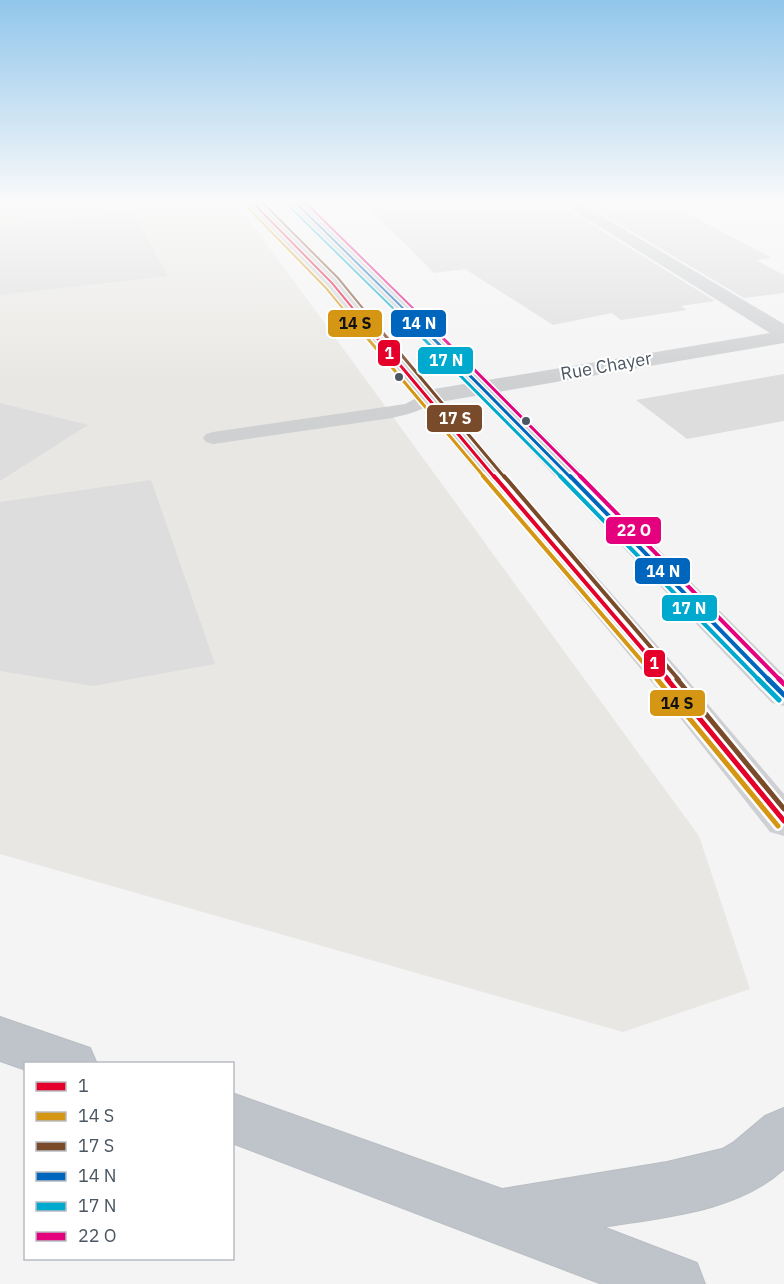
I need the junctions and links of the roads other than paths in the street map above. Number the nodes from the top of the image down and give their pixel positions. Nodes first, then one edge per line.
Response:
1 (311, 262) edge
2 (356, 262) edge
3 (665, 262) edge
4 (784, 335) edge
5 (483, 388) junction
6 (428, 397) junction
7 (213, 438) dead end
8 (784, 695) edge
9 (784, 821) edge
10 (0, 1040) edge
11 (66, 1062) edge
12 (234, 1120) edge
13 (784, 1134) edge
14 (502, 1217) junction
15 (676, 1284) edge

1 - 6 main road
2 - 5 main road
3 - 4 street
4 - 5 street, Rue Chayer
5 - 6 street, Rue Chayer
5 - 8 main road
6 - 7 lane
6 - 9 main road
10 - 11 highway
12 - 14 highway
13 - 14 highway
14 - 15 highway

